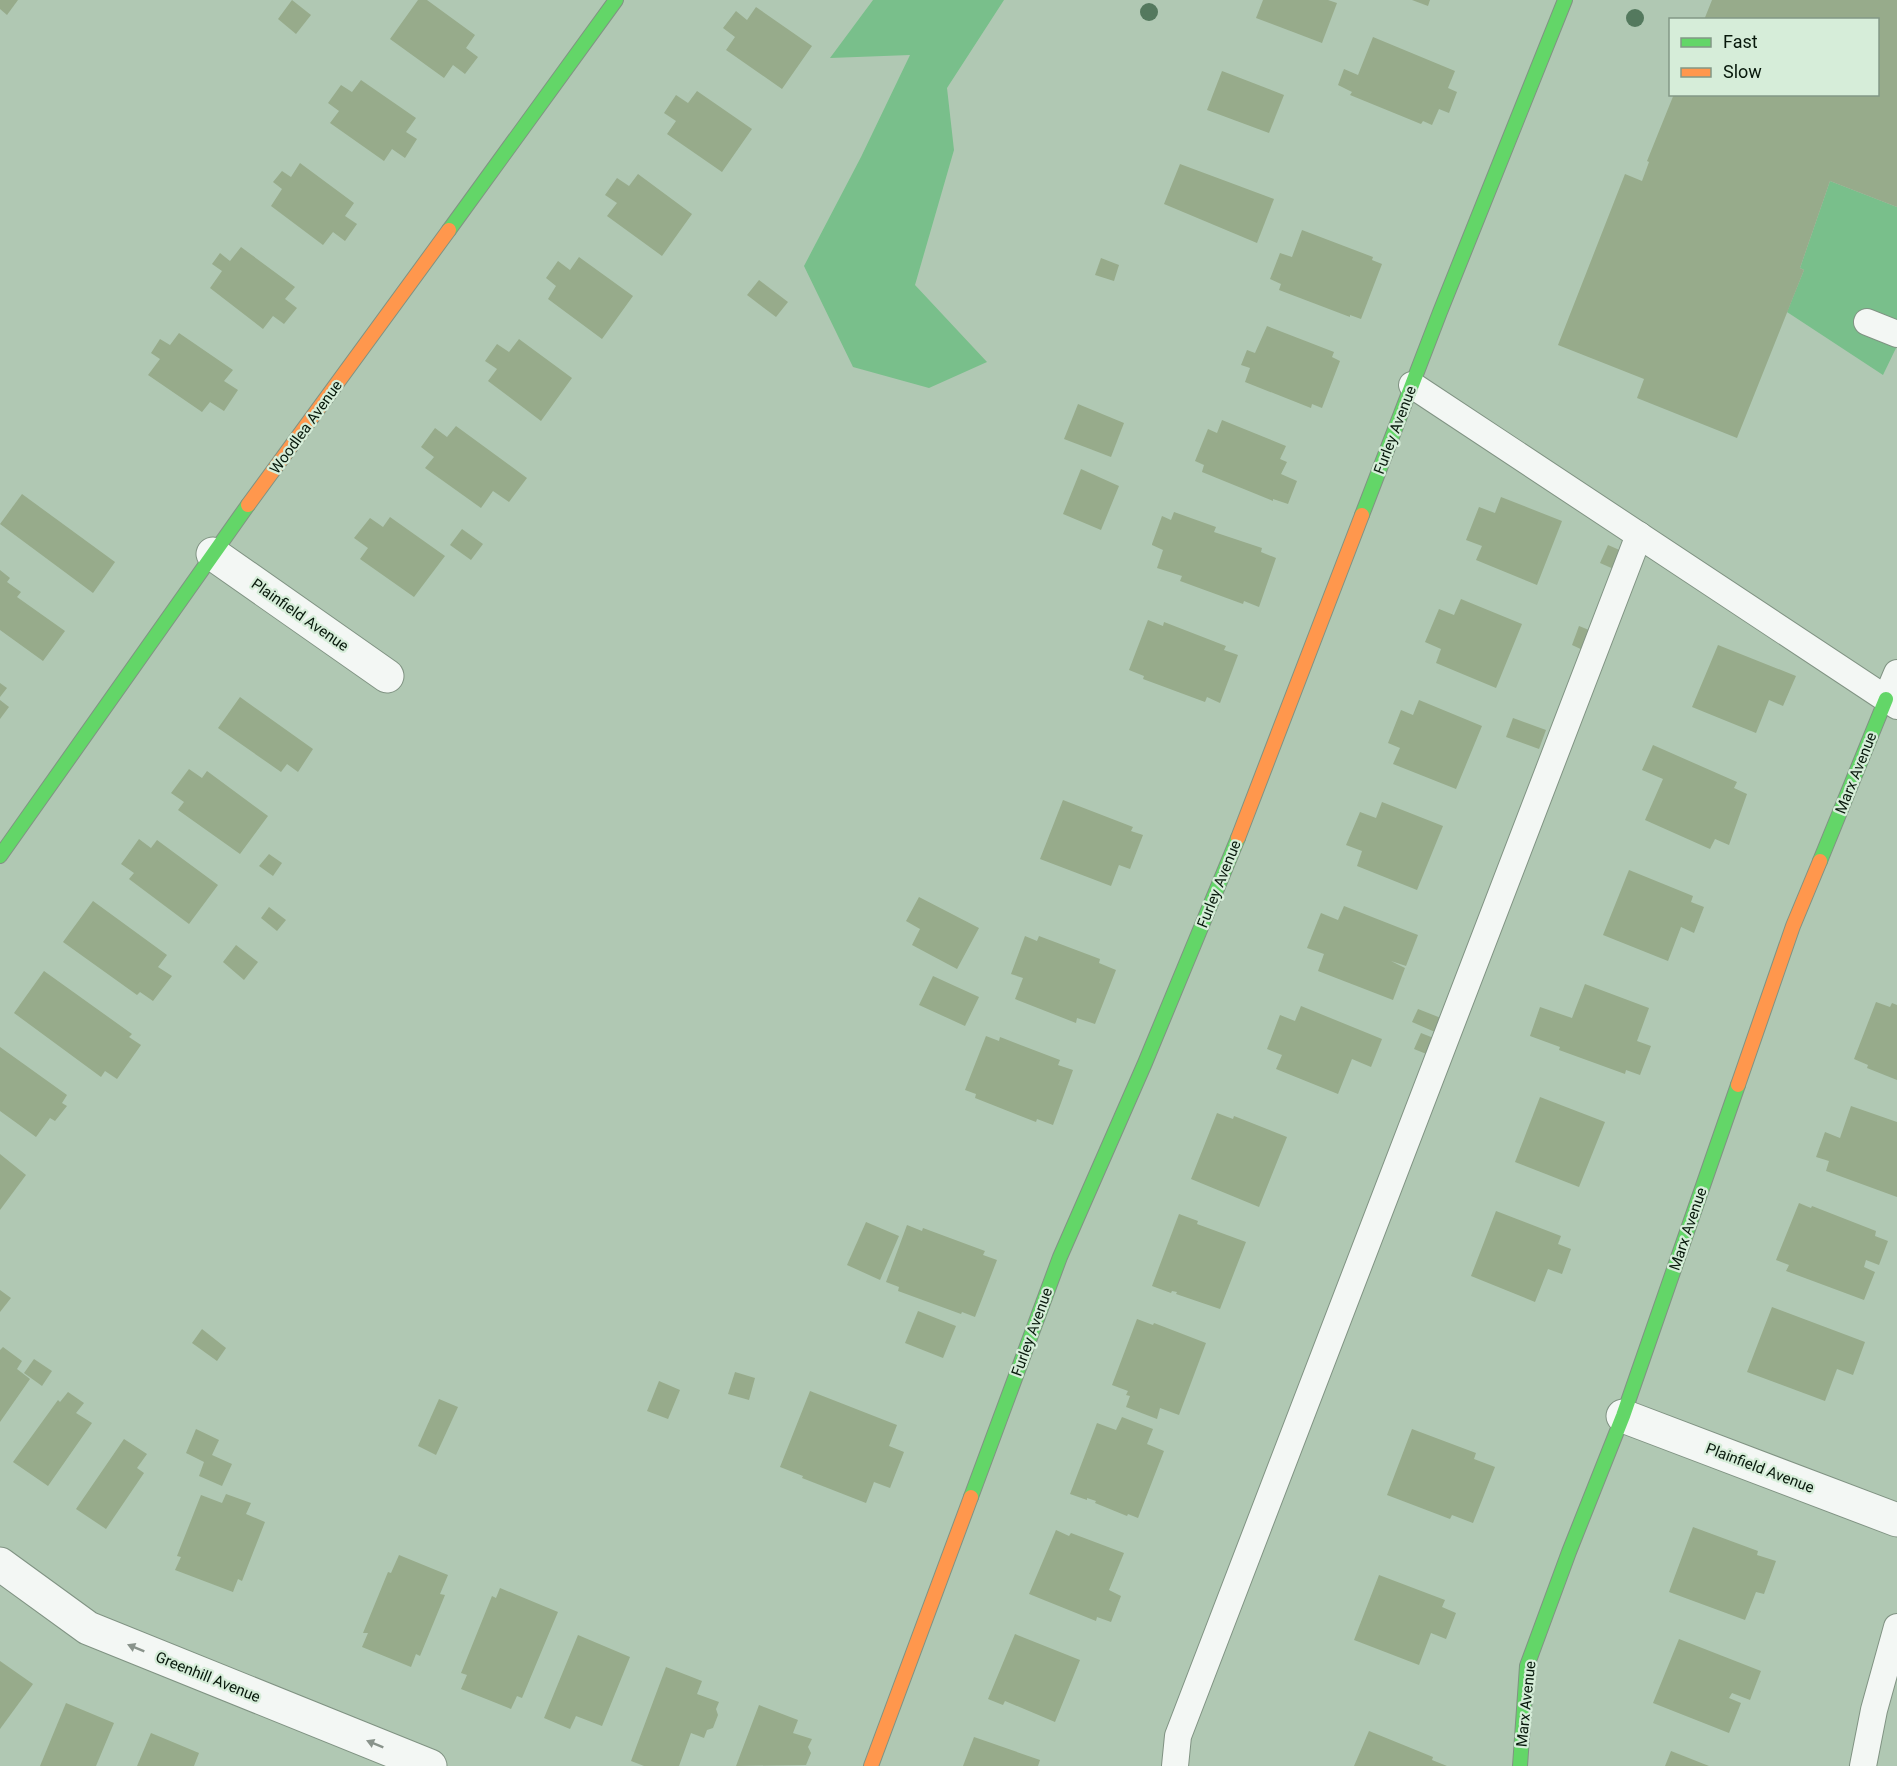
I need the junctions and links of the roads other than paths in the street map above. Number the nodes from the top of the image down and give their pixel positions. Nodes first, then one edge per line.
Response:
1 (616, 0) edge
2 (1565, 0) edge
3 (1867, 322) dead end
4 (1897, 334) edge
5 (1412, 385) junction
6 (1639, 535) junction
7 (213, 554) junction
8 (1897, 674) edge
9 (387, 676) dead end
10 (1892, 702) edge
11 (0, 856) edge
12 (1623, 1416) junction
13 (1897, 1520) edge
14 (0, 1564) edge
15 (1897, 1627) edge
16 (430, 1766) edge
17 (871, 1766) edge
18 (1175, 1766) edge
19 (1520, 1766) edge
20 (1863, 1766) edge

1 - 7 street, Woodlea Avenue
2 - 5 street, Furley Avenue
3 - 4 lane
5 - 6 lane
5 - 17 street, Furley Avenue
6 - 10 lane
6 - 18 lane
7 - 9 street, Plainfield Avenue
7 - 11 street, Woodlea Avenue
8 - 10 lane
10 - 12 street, Marx Avenue
12 - 13 street, Plainfield Avenue
12 - 19 street, Marx Avenue
16 -> 14 street, Greenhill Avenue
15 - 20 lane

